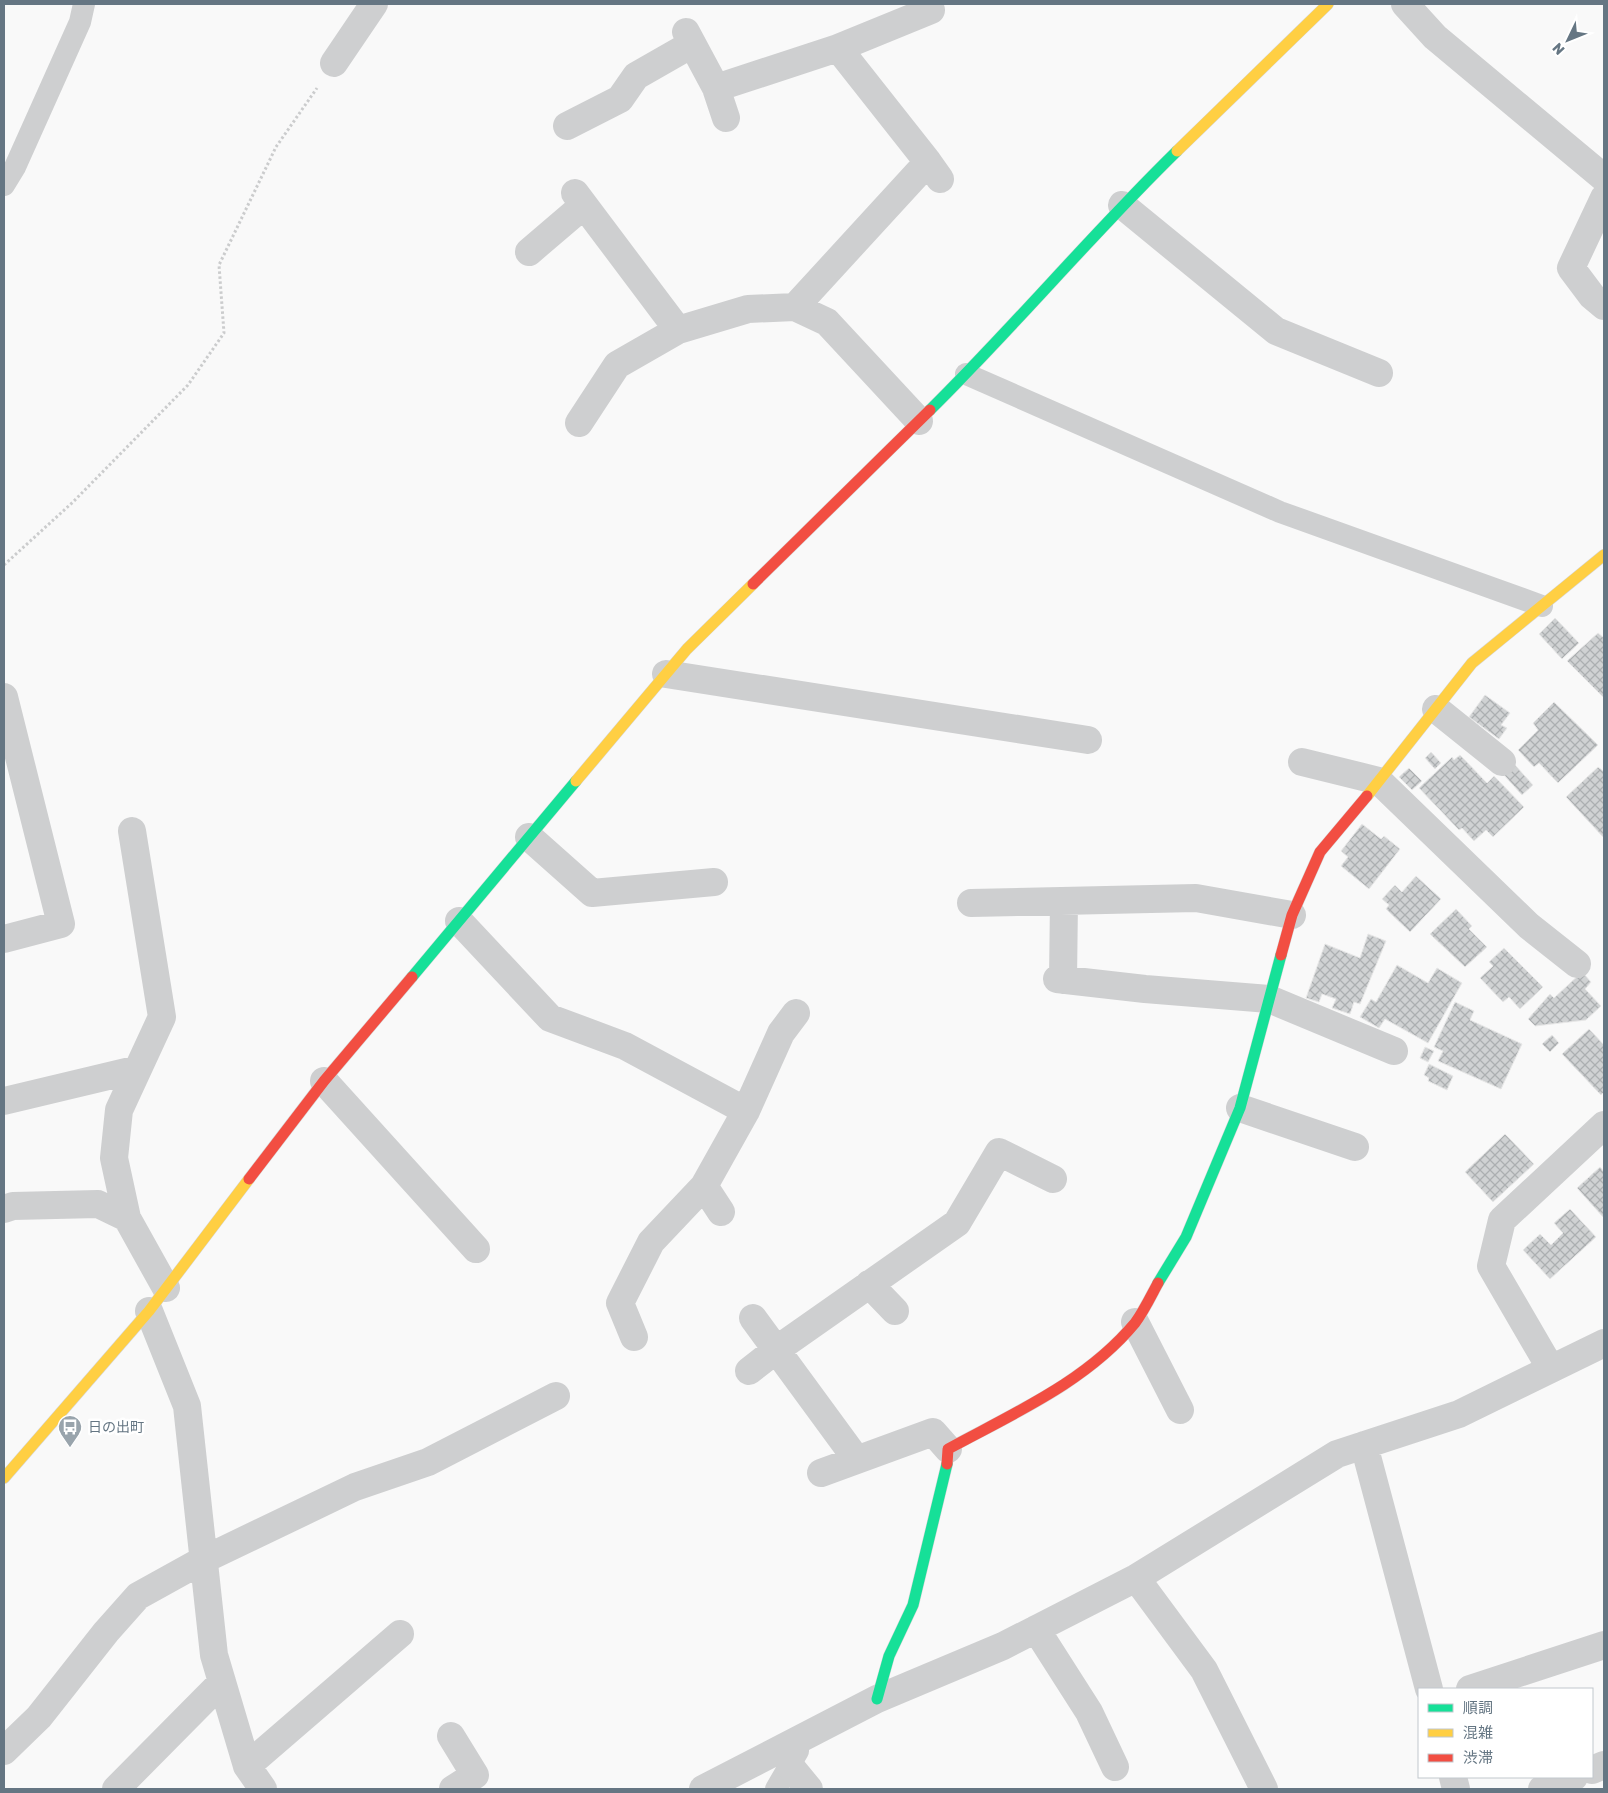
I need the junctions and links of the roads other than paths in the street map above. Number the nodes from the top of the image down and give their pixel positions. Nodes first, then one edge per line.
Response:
1 (84, 4) edge
2 (374, 4) edge
3 (1328, 4) edge
4 (1405, 4) edge
5 (931, 10) dead end
6 (838, 48) junction
7 (334, 63) road end
8 (716, 88) junction
9 (726, 118) dead end
10 (567, 126) dead end
11 (1604, 178) edge
12 (4, 185) edge
13 (1604, 198) edge
14 (1122, 205) junction
15 (529, 252) dead end
16 (1604, 306) edge
17 (795, 307) junction
18 (678, 330) junction
19 (1379, 373) dead end
20 (966, 374) junction
21 (919, 421) junction
22 (579, 423) dead end
23 (1604, 555) edge
24 (1542, 606) junction
25 (666, 674) junction
26 (4, 697) edge
27 (1436, 709) junction
28 (1088, 740) dead end
29 (1302, 762) dead end
30 (1502, 762) dead end
31 (1379, 781) junction
32 (132, 831) dead end
33 (530, 837) junction
34 (714, 882) dead end
35 (1064, 901) junction
36 (971, 903) dead end
37 (1292, 915) junction
38 (459, 921) junction
39 (4, 939) edge
40 (1577, 964) dead end
41 (1269, 999) junction
42 (796, 1013) dead end
43 (1394, 1051) dead end
44 (138, 1069) junction
45 (324, 1081) junction
46 (4, 1101) edge
47 (1240, 1108) junction
48 (746, 1111) junction
49 (1604, 1124) edge
50 (1355, 1147) dead end
51 (1053, 1179) dead end
52 (704, 1186) junction
53 (4, 1209) edge
54 (721, 1212) dead end
55 (127, 1218) junction
56 (476, 1249) dead end
57 (869, 1284) junction
58 (166, 1288) junction
59 (149, 1311) junction
60 (895, 1311) dead end
61 (753, 1318) dead end
62 (1135, 1322) junction
63 (634, 1337) dead end
64 (1604, 1344) edge
65 (776, 1350) junction
66 (1551, 1369) junction
67 (749, 1371) dead end
68 (556, 1396) dead end
69 (1180, 1410) dead end
70 (1364, 1445) junction
71 (948, 1449) junction
72 (856, 1460) junction
73 (821, 1473) dead end
74 (4, 1478) edge
75 (203, 1560) junction
76 (1136, 1578) junction
77 (1036, 1629) junction
78 (400, 1634) dead end
79 (1604, 1645) edge
80 (222, 1682) junction
81 (1429, 1688) edge
82 (1473, 1688) edge
83 (877, 1699) junction
84 (451, 1736) dead end
85 (807, 1736) junction
86 (4, 1751) edge
87 (247, 1766) junction
88 (790, 1766) junction
89 (1115, 1767) dead end
90 (1571, 1778) edge
91 (116, 1789) edge
92 (263, 1789) edge
93 (454, 1789) edge
94 (703, 1789) edge
95 (776, 1789) edge
96 (809, 1789) edge
97 (1264, 1789) edge
98 (1542, 1789) edge

1 - 12 lane
2 - 7 street
3 - 14 street
4 - 11 street
5 - 6 street
6 - 8 street
6 - 17 street
8 - 9 street
8 - 10 street
13 - 16 street
14 - 19 street
14 - 20 street
15 - 18 street
17 - 18 street
17 - 21 street
18 - 22 street
20 - 21 street
20 - 24 lane
21 - 25 street
23 - 24 street
24 - 27 street
25 - 28 street
25 - 33 street
26 - 39 street
27 - 30 street
27 - 31 street
29 - 31 street
31 - 37 street
31 - 40 street
32 - 44 street
33 - 34 street
33 - 38 street
35 - 36 street
35 - 37 street
35 - 41 street
37 - 41 street
38 - 45 street
38 - 48 street
41 - 43 street
41 - 47 street
42 - 48 street
44 - 46 street
44 - 55 street
45 - 56 street
45 - 58 street
47 - 50 street
47 - 62 street
48 - 52 street
49 - 66 street
51 - 57 street
52 - 54 street
52 - 63 street
53 - 55 street
55 - 58 street
57 - 60 street
57 - 65 street
58 - 59 street
59 - 74 street
59 - 75 street
61 - 65 street
62 - 69 street
62 - 71 street
64 - 66 street
65 - 67 street
65 - 72 street
66 - 70 street
68 - 75 street
70 - 76 street
70 - 81 street
71 - 72 street
71 - 83 street
72 - 73 street
75 - 80 street
75 - 86 street
76 - 77 street
76 - 97 street
77 - 83 street
77 - 89 street
78 - 87 street
79 - 82 street
80 - 87 street
80 - 91 street
83 - 85 street
84 - 93 street
85 - 88 lane
85 - 94 street
87 - 92 street
88 - 95 lane
88 - 96 street
90 - 98 street

